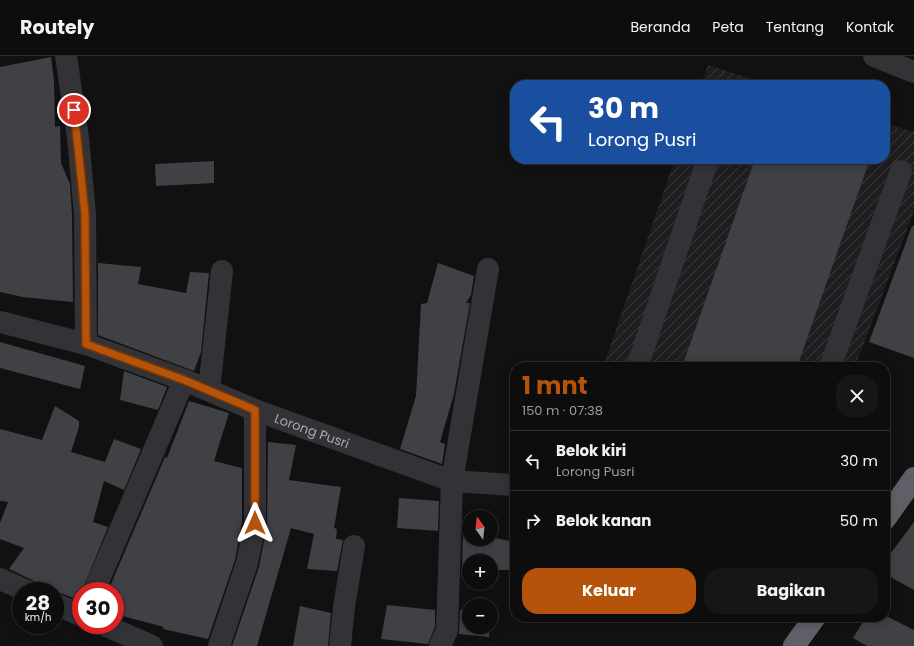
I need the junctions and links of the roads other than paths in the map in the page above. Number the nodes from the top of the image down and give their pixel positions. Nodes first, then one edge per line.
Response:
1 (66, 56) edge
2 (874, 56) edge
3 (914, 72) edge
4 (706, 164) edge
5 (901, 171) dead end
6 (488, 269) dead end
7 (222, 271) dead end
8 (0, 322) edge
9 (86, 344) junction
10 (639, 362) edge
11 (832, 362) edge
12 (184, 380) junction
13 (209, 390) junction
14 (255, 410) junction
15 (914, 478) edge
16 (452, 482) junction
17 (510, 485) edge
18 (890, 512) edge
19 (354, 546) dead end
20 (0, 579) edge
21 (98, 582) edge
22 (12, 584) edge
23 (812, 622) edge
24 (124, 634) edge
25 (152, 646) edge
26 (219, 646) edge
27 (340, 646) edge
28 (440, 646) edge
29 (794, 646) edge

1 - 9 street
2 - 3 street
4 - 10 street
5 - 11 street
6 - 16 street
7 - 13 street
8 - 9 street, Lorong Pusri
9 - 12 street, Lorong Pusri
12 - 13 street, Lorong Pusri
12 - 21 street
13 - 14 street, Lorong Pusri
14 - 16 street, Lorong Pusri
14 - 26 street
15 - 18 highway
16 - 17 street, Lorong Pusri
16 - 28 street
19 - 27 street
20 - 22 street
23 - 29 highway
24 - 25 street

